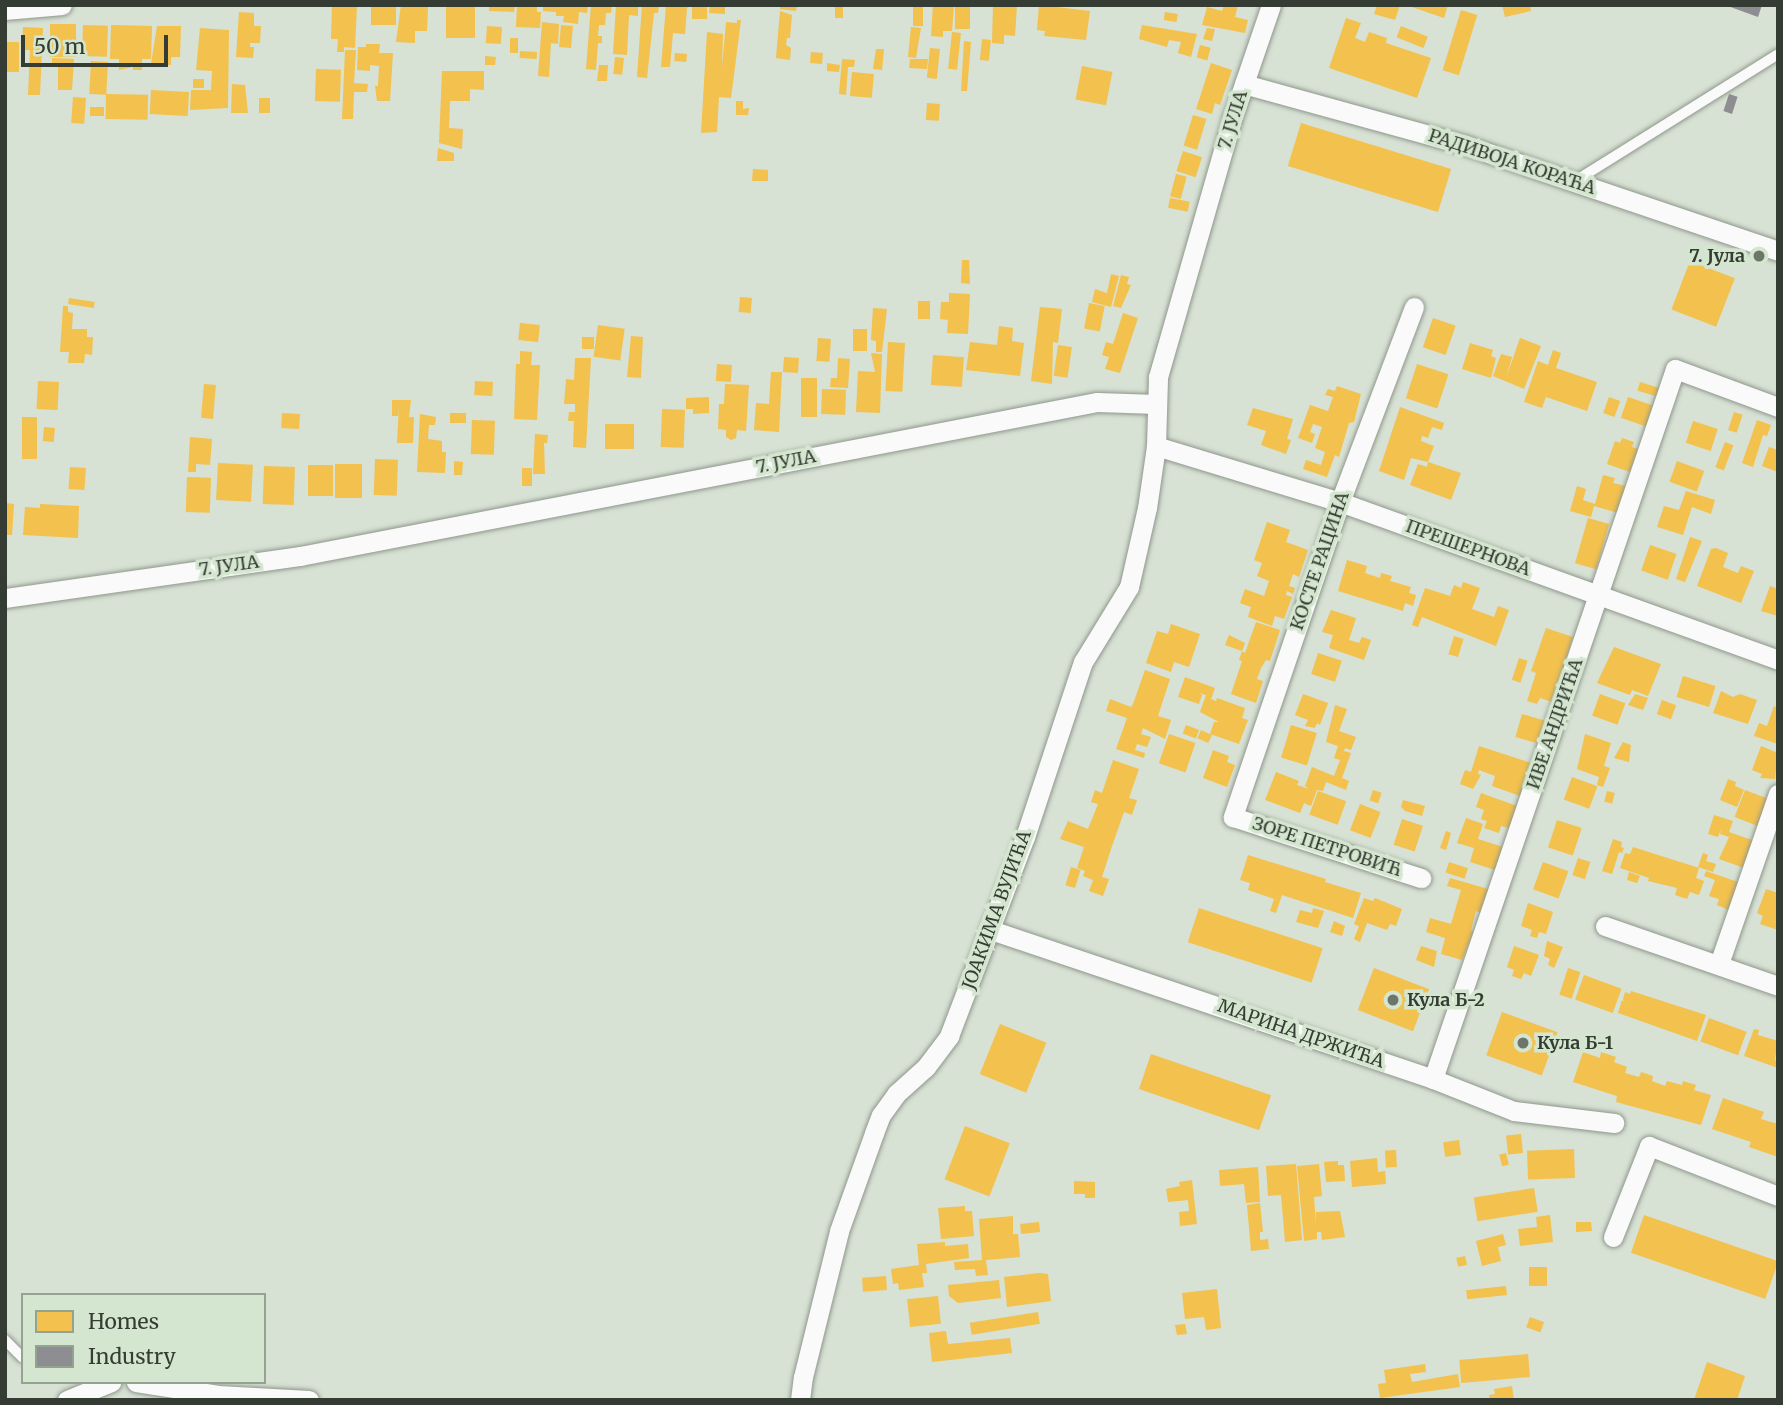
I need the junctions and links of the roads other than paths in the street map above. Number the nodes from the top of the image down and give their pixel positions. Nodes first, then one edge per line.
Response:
1 (62, 5) edge
2 (1271, 5) edge
3 (5, 10) edge
4 (1778, 54) edge
5 (1244, 84) junction
6 (1575, 181) junction
7 (1776, 245) edge
8 (1413, 306) dead end
9 (1157, 404) junction
10 (1778, 407) edge
11 (1156, 446) junction
12 (1340, 502) junction
13 (1600, 595) junction
14 (5, 598) edge
15 (1778, 660) edge
16 (1778, 794) edge
17 (1233, 817) joint
18 (1421, 877) dead end
19 (1605, 926) dead end
20 (991, 930) junction
21 (1719, 964) junction
22 (1778, 986) edge
23 (1433, 1079) junction
24 (1614, 1123) dead end
25 (1778, 1196) edge
26 (1613, 1237) dead end
27 (5, 1340) edge
28 (21, 1356) edge
29 (106, 1384) edge
30 (149, 1384) edge
31 (67, 1400) edge
32 (309, 1400) edge
33 (800, 1400) edge

1 - 3 street
2 - 5 street, 7. ЈУЛА
4 - 6 lane
5 - 6 street, РАДИВОЈА КОРАЋА
5 - 9 street, 7. ЈУЛА
6 - 7 street, РАДИВОЈА КОРАЋА
8 - 12 street, КОСТЕ РАЦИНА
9 - 11 street, ЈОАКИМА ВУЈИЋА
9 - 14 street, 7. ЈУЛА
10 - 13 street, ИВЕ АНДРИЋА
11 - 12 street, ПРЕШЕРНОВА
11 - 20 street, ЈОАКИМА ВУЈИЋА
12 - 13 street, ПРЕШЕРНОВА
12 - 17 street, КОСТЕ РАЦИНА
13 - 15 street, ПРЕШЕРНОВА
13 - 23 street, ИВЕ АНДРИЋА
16 - 21 street
17 - 18 street, ЗОРЕ ПЕТРОВИЋ
19 - 21 street
20 - 23 street, МАРИНА ДРЖИЋА
20 - 33 street, ЈОАКИМА ВУЈИЋА
21 - 22 street
23 - 24 street, МАРИНА ДРЖИЋА
25 - 26 street
27 - 28 lane
29 - 31 street
30 - 32 street

